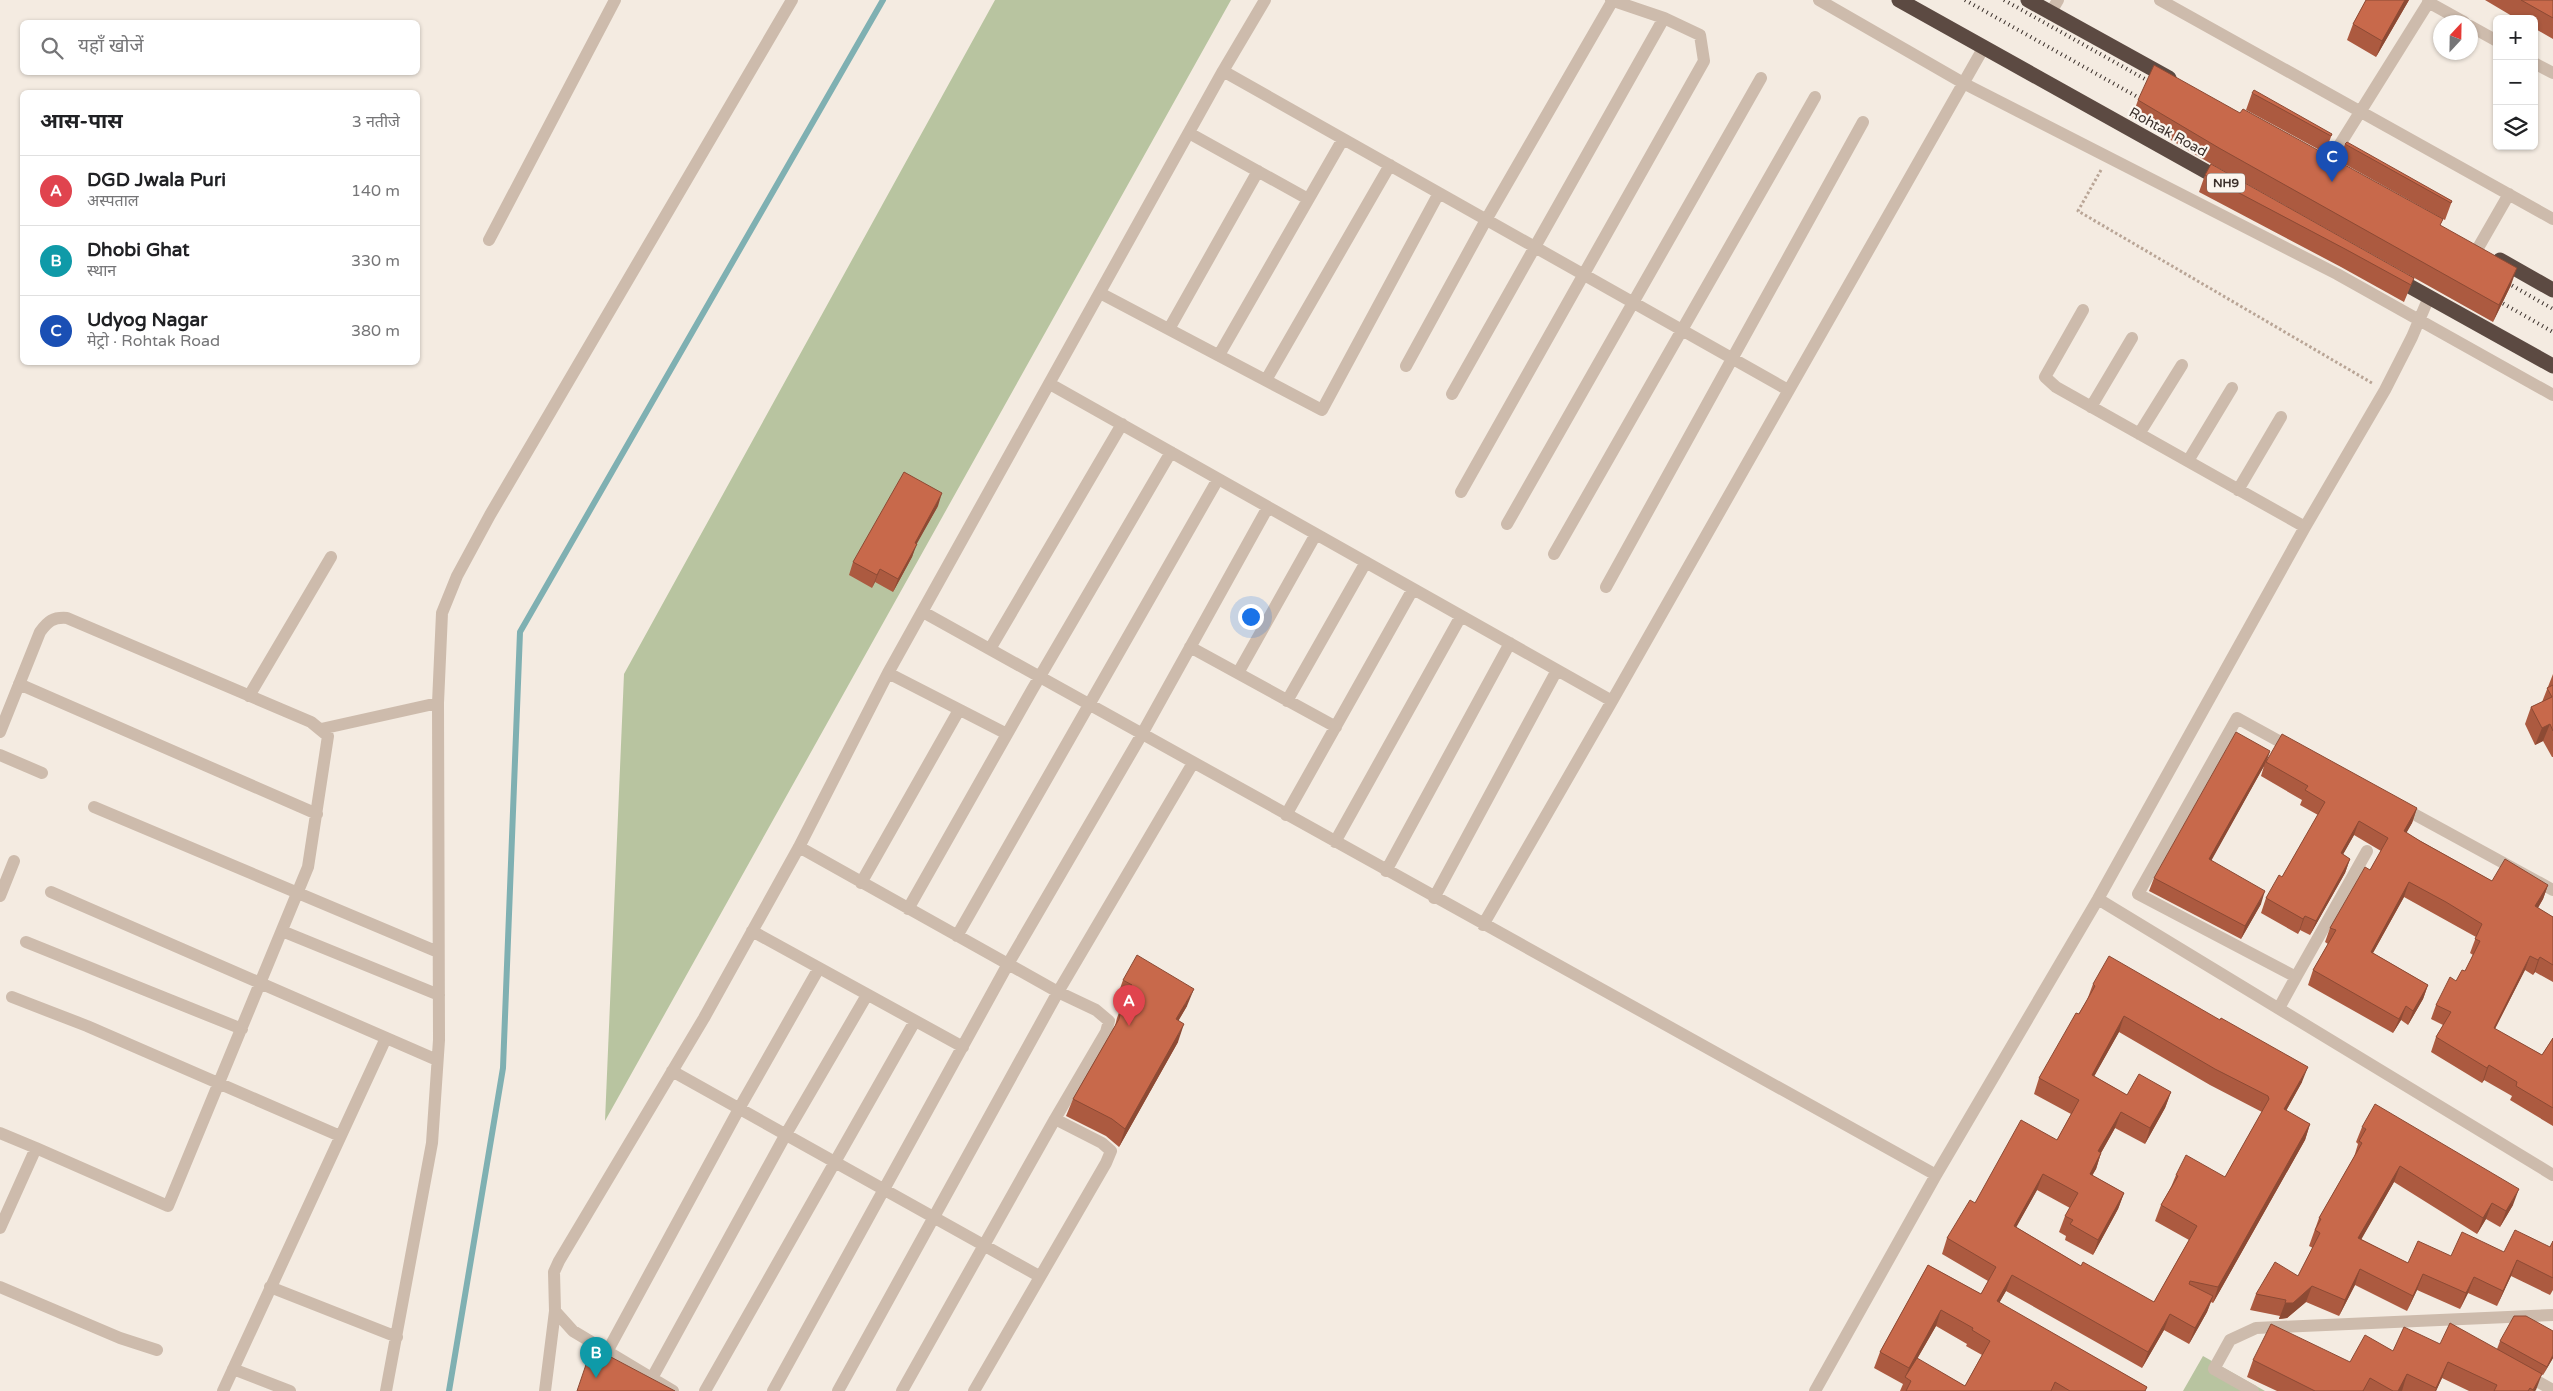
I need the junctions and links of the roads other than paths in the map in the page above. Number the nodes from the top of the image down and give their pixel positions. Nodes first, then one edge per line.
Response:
1 (614, 0) edge
2 (792, 0) edge
3 (1265, 0) edge
4 (1612, 0) edge
5 (1819, 0) edge
6 (1899, 0) edge
7 (2028, 0) edge
8 (2160, 0) edge
9 (2429, 1) edge
10 (2054, 6) edge
11 (2452, 15) edge
12 (1664, 18) junction
13 (2478, 30) edge
14 (2493, 39) edge
15 (1984, 47) junction
16 (2538, 65) edge
17 (1223, 71) junction
18 (2553, 73) edge
19 (1761, 78) dead end
20 (1965, 84) junction
21 (2180, 84) edge
22 (1815, 97) dead end
23 (2360, 112) junction
24 (1863, 122) dead end
25 (1189, 132) junction
26 (1343, 139) junction
27 (2310, 155) edge
28 (2327, 165) junction
29 (1390, 166) junction
30 (1258, 171) junction
31 (2345, 174) edge
32 (2241, 191) edge
33 (1439, 193) junction
34 (2509, 194) junction
35 (1308, 199) junction
36 (2553, 219) edge
37 (1486, 220) junction
38 (2462, 239) edge
39 (489, 240) dead end
40 (1536, 248) junction
41 (2478, 248) junction
42 (2378, 268) edge
43 (1584, 275) junction
44 (2553, 290) edge
45 (1100, 293) junction
46 (2429, 297) junction
47 (1633, 303) junction
48 (2082, 310) dead end
49 (2420, 320) junction
50 (1169, 329) junction
51 (1683, 331) junction
52 (2132, 338) dead end
53 (1219, 356) junction
54 (1732, 358) junction
55 (2182, 365) dead end
56 (1406, 366) dead end
57 (2553, 366) edge
58 (1266, 380) junction
59 (1050, 384) junction
60 (2232, 388) dead end
61 (1788, 390) junction
62 (1452, 394) dead end
63 (2553, 395) edge
64 (2091, 407) junction
65 (2281, 416) dead end
66 (1122, 424) junction
67 (2139, 434) junction
68 (1170, 452) junction
69 (2188, 461) junction
70 (1218, 479) junction
71 (2238, 490) junction
72 (1461, 492) dead end
73 (1268, 507) junction
74 (1507, 524) dead end
75 (2306, 527) junction
76 (1316, 534) junction
77 (1554, 554) dead end
78 (332, 557) dead end
79 (1366, 562) junction
80 (1606, 587) dead end
81 (1413, 589) junction
82 (923, 612) junction
83 (1461, 616) junction
84 (1510, 643) junction
85 (1190, 647) junction
86 (990, 649) junction
87 (1557, 670) junction
88 (888, 673) junction
89 (1238, 673) junction
90 (1039, 677) junction
91 (18, 684) junction
92 (249, 696) junction
93 (1287, 701) junction
94 (1612, 701) junction
95 (438, 703) junction
96 (1088, 705) junction
97 (959, 710) junction
98 (1336, 727) junction
99 (321, 729) junction
100 (0, 732) edge
101 (1007, 734) junction
102 (1142, 734) junction
103 (0, 755) edge
104 (2307, 756) edge
105 (1193, 763) junction
106 (42, 773) dead end
107 (2386, 799) edge
108 (94, 807) dead end
109 (317, 814) junction
110 (1286, 815) junction
111 (1335, 842) junction
112 (799, 847) junction
113 (2367, 851) dead end
114 (14, 861) dead end
115 (1386, 871) junction
116 (862, 883) junction
117 (2553, 890) edge
118 (51, 892) dead end
119 (298, 893) junction
120 (0, 896) edge
121 (1434, 898) junction
122 (2098, 899) junction
123 (908, 909) junction
124 (1483, 925) junction
125 (282, 931) junction
126 (752, 931) junction
127 (957, 936) junction
128 (26, 942) dead end
129 (438, 952) junction
130 (1008, 964) junction
131 (819, 968) junction
132 (2296, 978) junction
133 (259, 983) junction
134 (1058, 992) junction
135 (439, 995) junction
136 (867, 995) junction
137 (12, 997) dead end
138 (2279, 1008) junction
139 (915, 1021) junction
140 (242, 1029) junction
141 (386, 1038) junction
142 (963, 1048) junction
143 (437, 1060) junction
144 (672, 1071) junction
145 (220, 1084) junction
146 (740, 1107) junction
147 (1055, 1119) junction
148 (0, 1133) edge
149 (786, 1134) junction
150 (340, 1136) junction
151 (36, 1148) junction
152 (836, 1162) junction
153 (2552, 1173) edge
154 (1936, 1175) junction
155 (885, 1190) junction
156 (936, 1218) junction
157 (0, 1228) edge
158 (983, 1245) junction
159 (1039, 1276) junction
160 (0, 1287) edge
161 (270, 1287) junction
162 (555, 1311) junction
163 (2553, 1315) edge
164 (2428, 1320) junction
165 (2453, 1334) edge
166 (397, 1337) junction
167 (157, 1350) dead end
168 (607, 1352) junction
169 (2511, 1367) edge
170 (234, 1369) junction
171 (652, 1378) junction
172 (2553, 1390) edge
173 (223, 1391) edge
174 (290, 1391) edge
175 (386, 1391) edge
176 (545, 1391) edge
177 (673, 1391) edge
178 (705, 1391) edge
179 (773, 1391) edge
180 (838, 1391) edge
181 (902, 1391) edge
182 (974, 1391) edge
183 (1815, 1391) edge
184 (2253, 1391) edge

1 - 39 street
2 - 95 street
3 - 17 street
4 - 12 street
4 - 37 street
5 - 20 street
6 - 15 highway, Rohtak Road / NH9
7 - 10 highway
8 - 23 street
9 - 11 street
9 - 23 street
10 - 21 highway
12 - 40 street
12 - 43 street
13 - 14 street
15 - 20 street
15 - 32 highway, Rohtak Road / NH9
16 - 18 street
17 - 25 street
17 - 26 street
19 - 47 street
20 - 49 street
20 - 61 street
22 - 51 street
23 - 28 street
23 - 34 street
24 - 54 street
25 - 30 street
25 - 45 street
26 - 29 street
26 - 35 street
27 - 28 highway
28 - 31 highway
29 - 33 street
29 - 58 street
30 - 35 street
30 - 50 street
33 - 37 street
33 - 58 street
34 - 36 street
34 - 41 street
35 - 53 street
37 - 40 street
37 - 56 street
38 - 41 highway
40 - 43 street
40 - 62 street
41 - 44 highway
42 - 46 highway
43 - 47 street
43 - 72 street
45 - 50 street
45 - 59 street
46 - 49 street
46 - 57 highway
47 - 51 street
47 - 74 street
48 - 64 street
49 - 63 street
49 - 75 street
50 - 53 street
51 - 54 street
51 - 77 street
52 - 64 street
53 - 58 street
54 - 61 street
54 - 80 street
55 - 67 street
59 - 66 street
59 - 82 street
60 - 69 street
61 - 94 street
64 - 67 street
65 - 71 street
66 - 68 street
66 - 86 street
67 - 69 street
68 - 70 street
68 - 90 street
69 - 71 street
70 - 73 street
70 - 96 street
71 - 75 street
73 - 76 street
73 - 85 street
75 - 122 street
76 - 79 street
76 - 89 street
78 - 92 street
79 - 81 street
79 - 93 street
81 - 83 street
81 - 98 street
82 - 86 street
82 - 88 street
83 - 84 street
83 - 111 street
84 - 87 street
84 - 115 street
85 - 89 street
85 - 102 street
86 - 90 street
87 - 94 street
87 - 121 street
88 - 97 street
88 - 112 street
89 - 93 street
90 - 96 street
90 - 101 street
91 - 92 street
91 - 100 street
91 - 109 street
92 - 99 street
93 - 98 street
94 - 124 street
95 - 99 street
95 - 129 street
96 - 102 street
96 - 127 street
97 - 101 street
97 - 116 street
98 - 110 street
99 - 109 street
101 - 123 street
102 - 105 street
102 - 130 street
103 - 106 street
104 - 132 street
105 - 110 street
105 - 134 street
107 - 117 street
108 - 119 street
109 - 119 street
110 - 111 street
111 - 115 street
112 - 116 street
112 - 126 street
113 - 132 street
114 - 120 street
115 - 121 street
116 - 123 street
118 - 133 street
119 - 125 street
119 - 129 street
121 - 124 street
122 - 138 street
122 - 154 street
123 - 127 street
124 - 154 street
125 - 133 street
125 - 135 street
126 - 131 street
126 - 144 street
127 - 130 street
128 - 140 street
129 - 135 street
130 - 134 street
130 - 142 street
131 - 136 street
131 - 146 street
132 - 138 street
133 - 140 street
133 - 141 street
134 - 147 street
134 - 156 street
135 - 143 street
136 - 139 street
136 - 149 street
137 - 145 street
138 - 153 street
139 - 142 street
139 - 152 street
140 - 145 street
141 - 143 street
141 - 150 street
142 - 155 street
143 - 166 street
144 - 146 street
144 - 162 street
145 - 150 street
145 - 151 street
146 - 149 street
146 - 168 street
147 - 158 street
147 - 159 street
148 - 151 street
149 - 152 street
149 - 171 street
150 - 161 street
151 - 157 street
152 - 155 street
152 - 178 street
154 - 183 street
155 - 156 street
155 - 179 street
156 - 158 street
156 - 180 street
158 - 159 street
158 - 181 street
159 - 182 street
160 - 167 street
161 - 166 street
161 - 170 street
162 - 168 street
162 - 176 street
163 - 164 street
164 - 165 street
164 - 184 street
166 - 175 street
168 - 171 street
169 - 172 street
170 - 173 street
170 - 174 street
171 - 177 street

